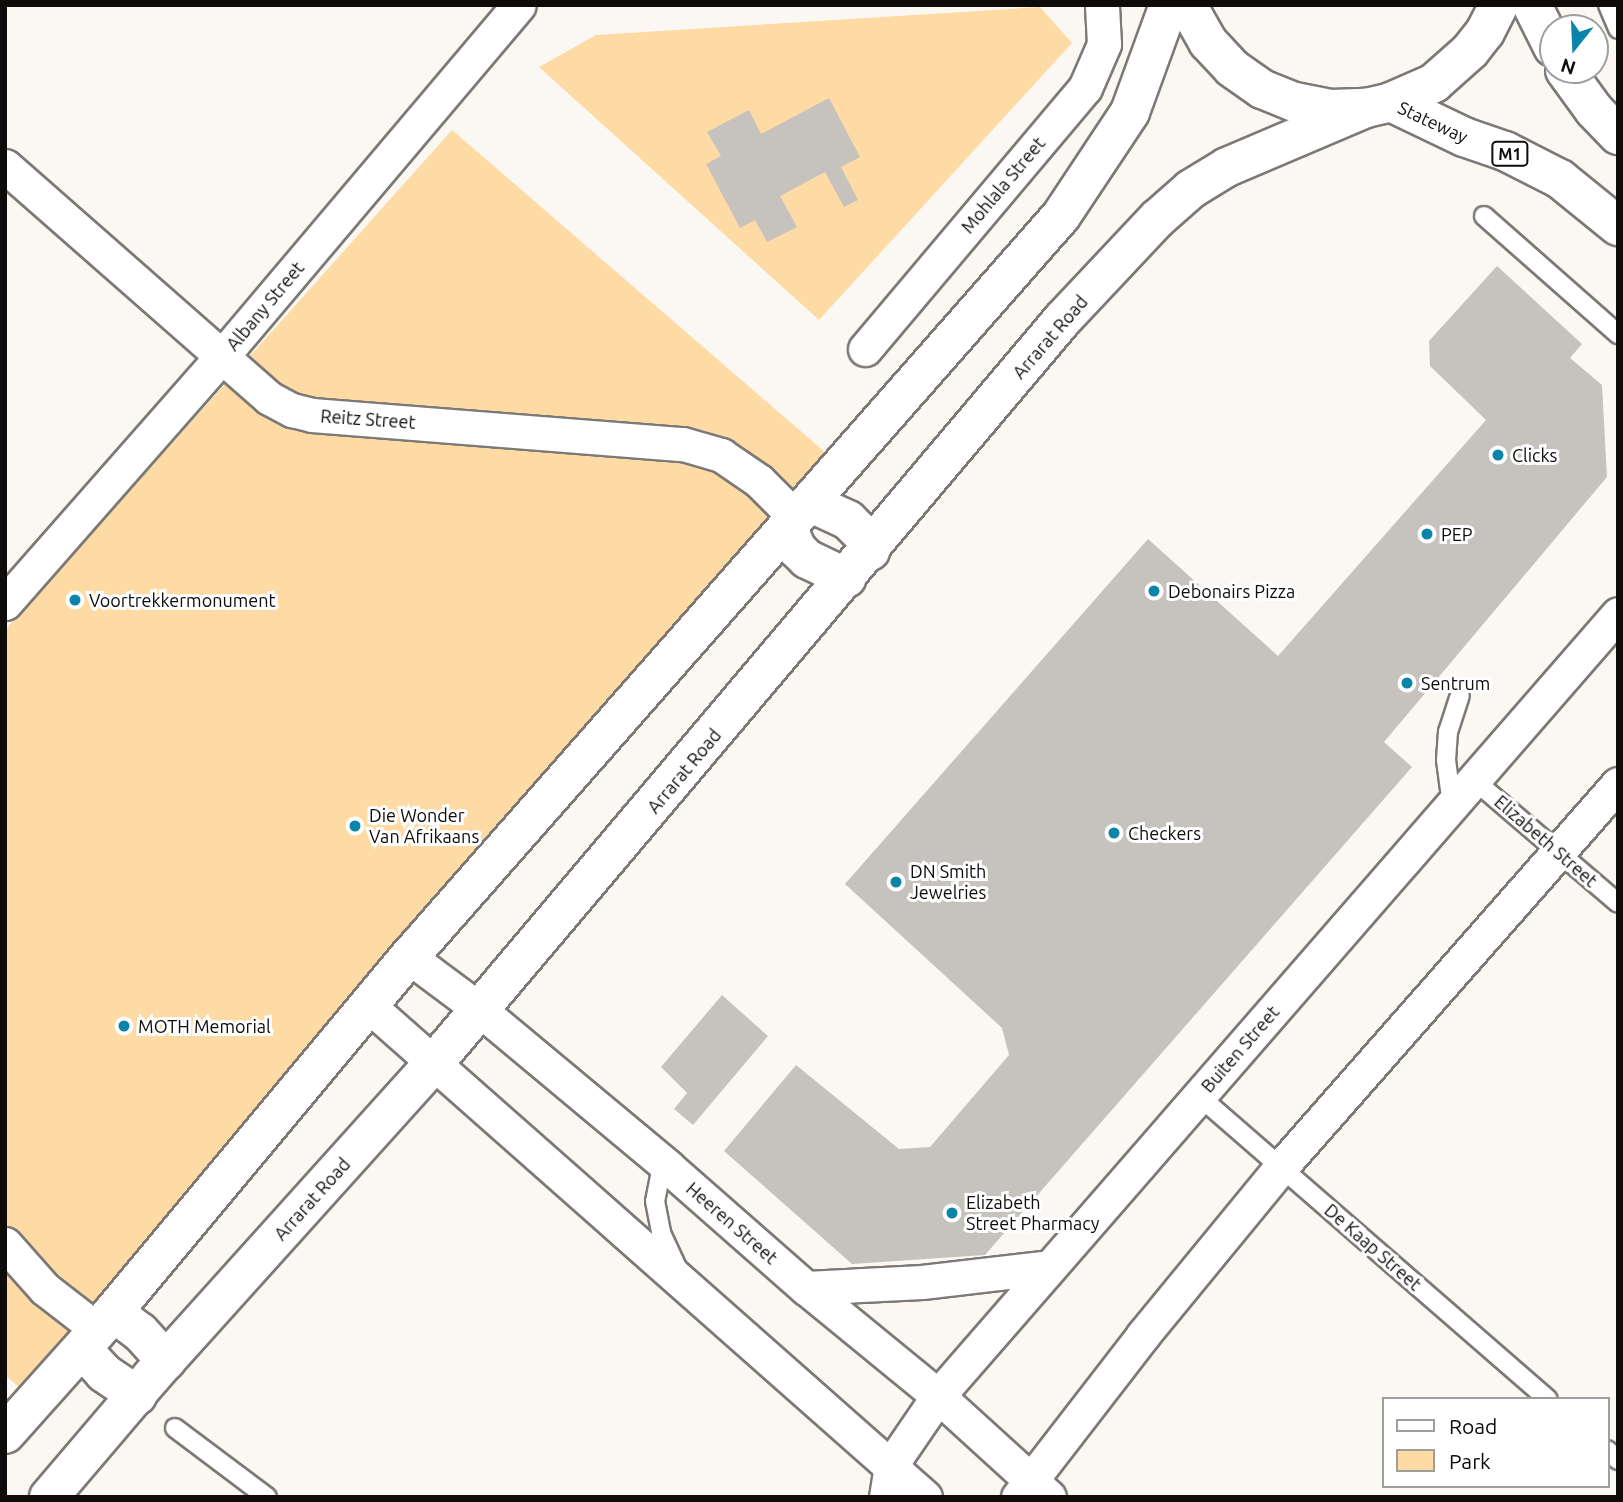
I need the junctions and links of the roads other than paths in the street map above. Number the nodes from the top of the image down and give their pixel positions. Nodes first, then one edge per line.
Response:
1 (519, 5) edge
2 (1102, 5) edge
3 (1169, 5) edge
4 (1187, 5) edge
5 (1499, 5) edge
6 (1608, 5) edge
7 (1618, 29) edge
8 (1575, 84) edge
9 (1378, 105) junction
10 (1618, 135) edge
11 (5, 166) edge
12 (1484, 216) dead end
13 (1618, 226) edge
14 (1616, 330) edge
15 (865, 349) dead end
16 (223, 355) junction
17 (798, 516) junction
18 (858, 565) junction
19 (5, 603) edge
20 (1618, 614) edge
21 (1460, 696) dead end
22 (1474, 780) junction
23 (1618, 783) edge
24 (1452, 805) junction
25 (1558, 851) junction
26 (1618, 903) edge
27 (409, 957) junction
28 (368, 1005) junction
29 (480, 1010) junction
30 (435, 1062) junction
31 (1199, 1096) junction
32 (667, 1166) junction
33 (1281, 1167) junction
34 (5, 1244) edge
35 (1049, 1267) junction
36 (684, 1284) junction
37 (806, 1288) junction
38 (97, 1330) junction
39 (166, 1361) junction
40 (136, 1395) junction
41 (938, 1396) junction
42 (1546, 1397) edge
43 (175, 1428) dead end
44 (5, 1434) edge
45 (888, 1481) edge
46 (1032, 1491) edge
47 (49, 1497) edge
48 (267, 1497) edge
49 (925, 1497) edge

1 - 16 street, Albany Street
2 - 15 street, Mohlala Street
3 - 17 street
4 - 9 street, M1
5 - 9 street, M1
6 - 7 lane
8 - 10 street
9 - 13 street, Stateway / M1
9 - 18 street, Arrarat Road
11 - 16 street, Reitz Street
12 - 14 lane
16 - 17 street, Reitz Street
16 - 19 street, Albany Street
17 - 18 street
17 - 18 street
17 - 27 street
18 - 29 street, Arrarat Road
20 - 22 street, Buiten Street
21 - 24 lane
22 - 24 street, Buiten Street
22 - 25 lane, Elizabeth Street
23 - 25 street
24 - 31 street, Buiten Street
25 - 26 lane, Elizabeth Street
25 - 33 street
27 - 28 street
27 - 29 street, Heeren Street
28 - 30 street
28 - 38 street
29 - 30 street, Arrarat Road
29 - 32 street, Heeren Street
30 - 36 street
30 - 39 street, Arrarat Road
31 - 33 lane, De Kaap Street
31 - 35 street, Buiten Street
32 - 36 lane
32 - 37 street, Heeren Street
33 - 42 lane, De Kaap Street
33 - 46 street
34 - 38 street
35 - 37 street
35 - 41 street, Buiten Street
36 - 45 street
37 - 41 street, Heeren Street
38 - 39 street
38 - 40 street
38 - 44 street
39 - 40 street, Arrarat Road
40 - 47 street, Arrarat Road
41 - 45 street, Buiten Street
41 - 46 street, Heeren Street
43 - 48 lane
45 - 49 street

